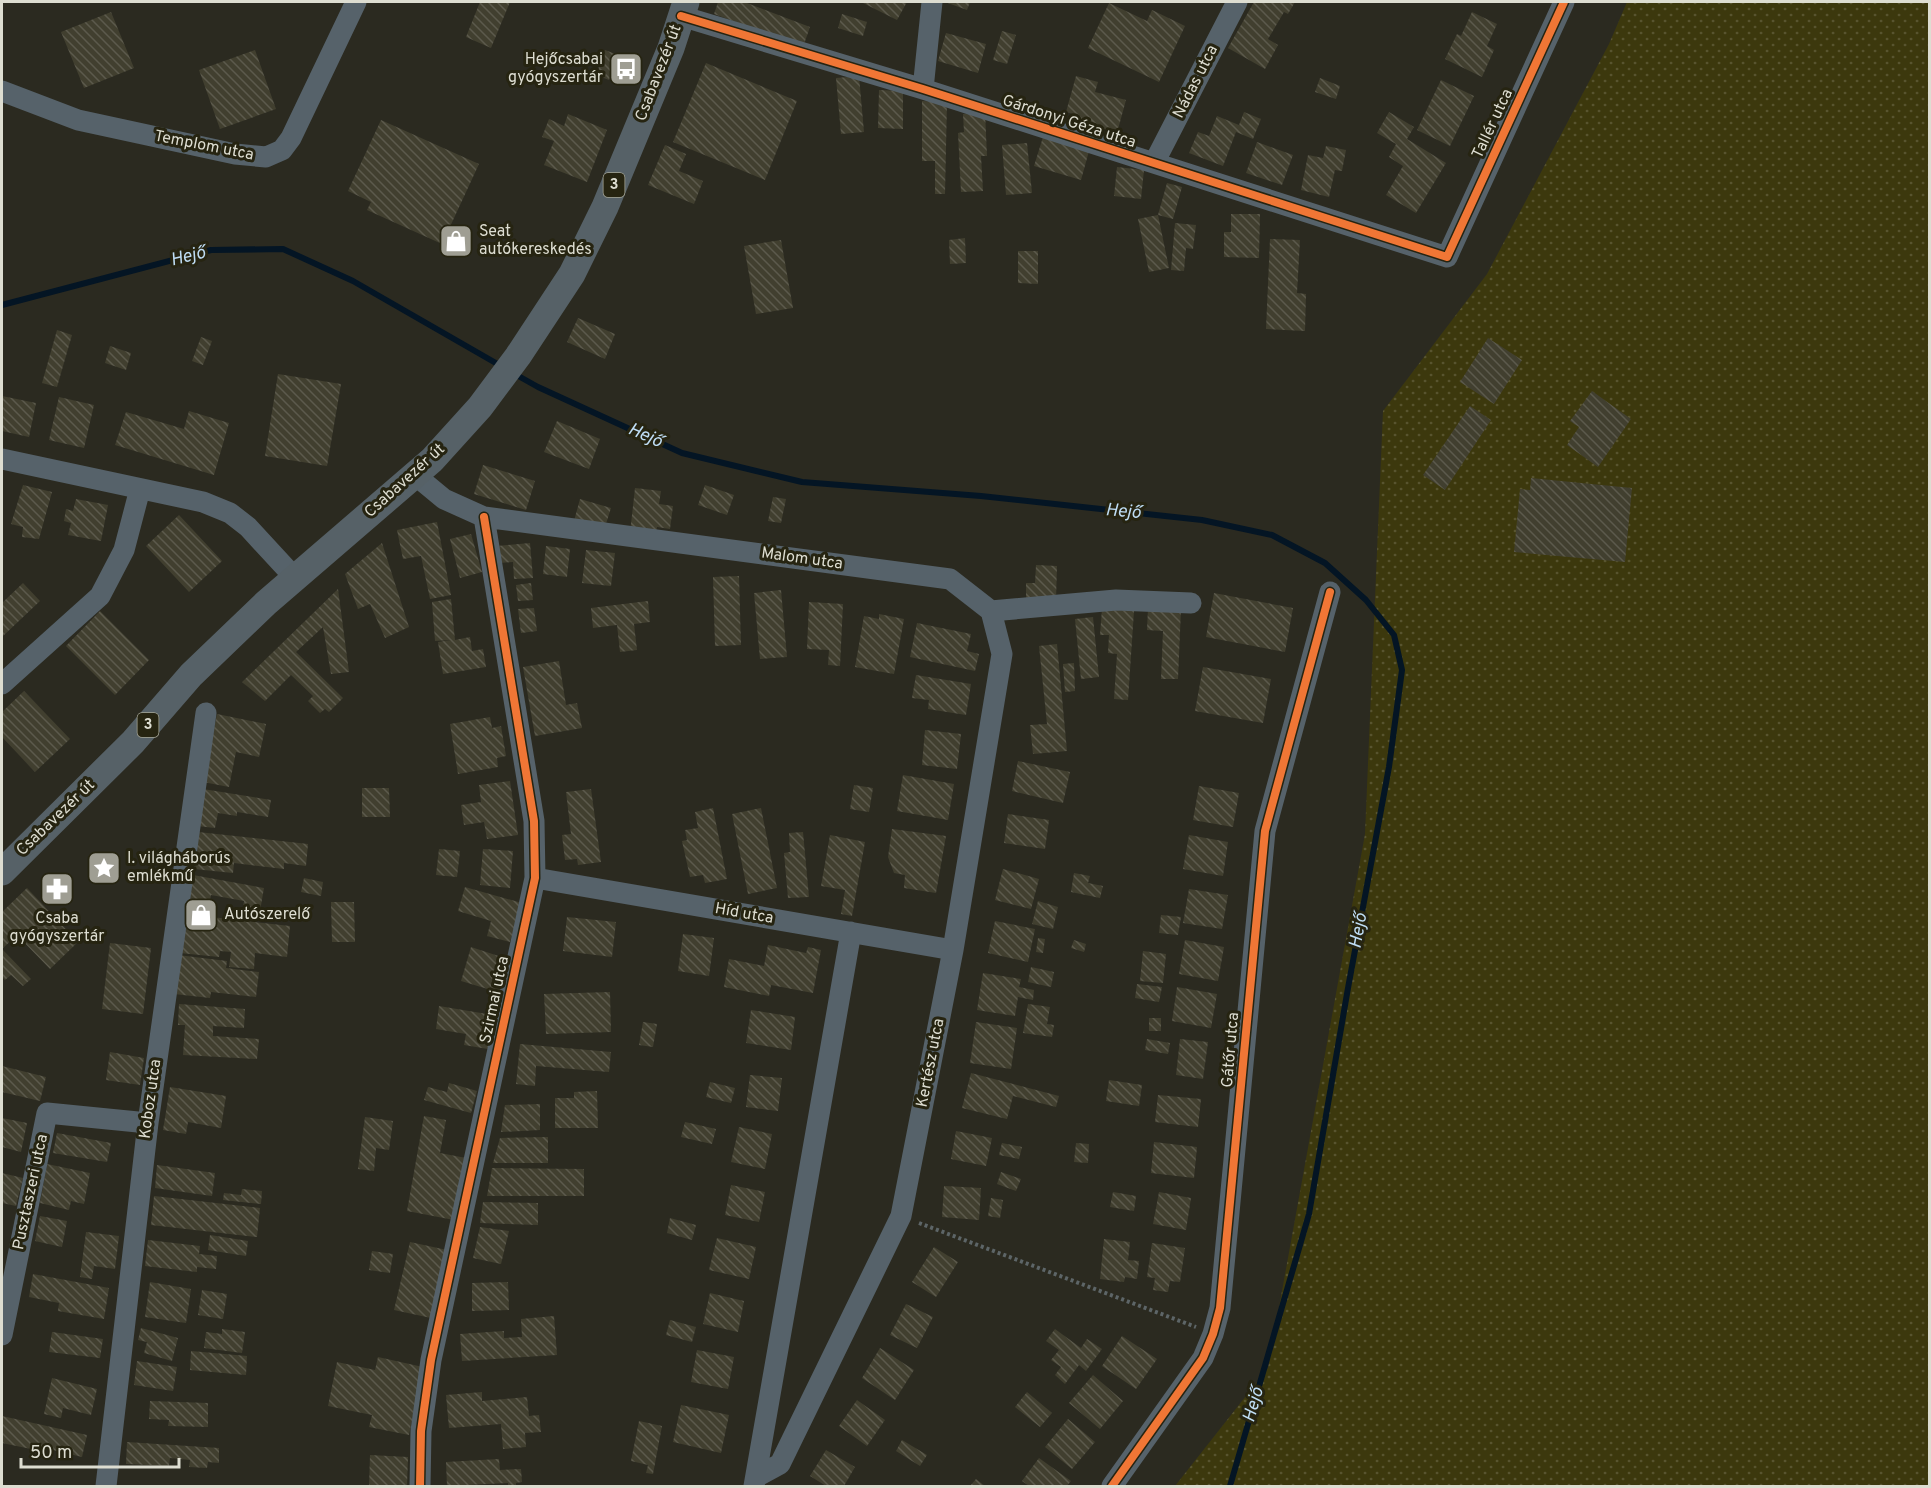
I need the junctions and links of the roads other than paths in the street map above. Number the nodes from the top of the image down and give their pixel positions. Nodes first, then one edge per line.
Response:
1 (356, 2) edge
2 (932, 2) edge
3 (1237, 2) edge
4 (1564, 2) edge
5 (684, 9) edge
6 (922, 89) junction
7 (2, 91) edge
8 (1154, 163) junction
9 (1447, 257) joint
10 (2, 459) edge
11 (415, 475) junction
12 (140, 489) junction
13 (484, 517) junction
14 (295, 578) junction
15 (1330, 592) dead end
16 (1191, 603) dead end
17 (991, 611) junction
18 (2, 684) edge
19 (206, 713) dead end
20 (2, 872) edge
21 (535, 878) junction
22 (851, 932) junction
23 (952, 950) junction
24 (148, 1123) junction
25 (2, 1335) edge
26 (755, 1482) edge
27 (106, 1486) edge
28 (420, 1486) edge
29 (1112, 1486) edge

1 - 7 street, Templom utca
2 - 6 street
3 - 8 street, Nádas utca
4 - 9 street, Tallér utca
5 - 6 street, Gárdonyi Géza utca
5 - 11 main road, Csabavezér út / 3
6 - 8 street, Gárdonyi Géza utca
8 - 9 street, Gárdonyi Géza utca
10 - 12 street
11 - 13 street, Malom utca
11 - 14 main road, Csabavezér út / 3
12 - 14 street
12 - 18 street
13 - 17 street, Malom utca
13 - 21 street, Szirmai utca
14 - 20 main road, Csabavezér út / 3
15 - 29 street, Gátőr utca
16 - 17 street
17 - 23 street, Kertész utca
19 - 24 street, Koboz utca
21 - 22 street, Híd utca
21 - 28 street, Szirmai utca
22 - 23 street, Híd utca
22 - 26 street, Kertész utca
23 - 26 street, Kertész utca
24 - 25 street, Pusztaszeri utca
24 - 27 street, Koboz utca

